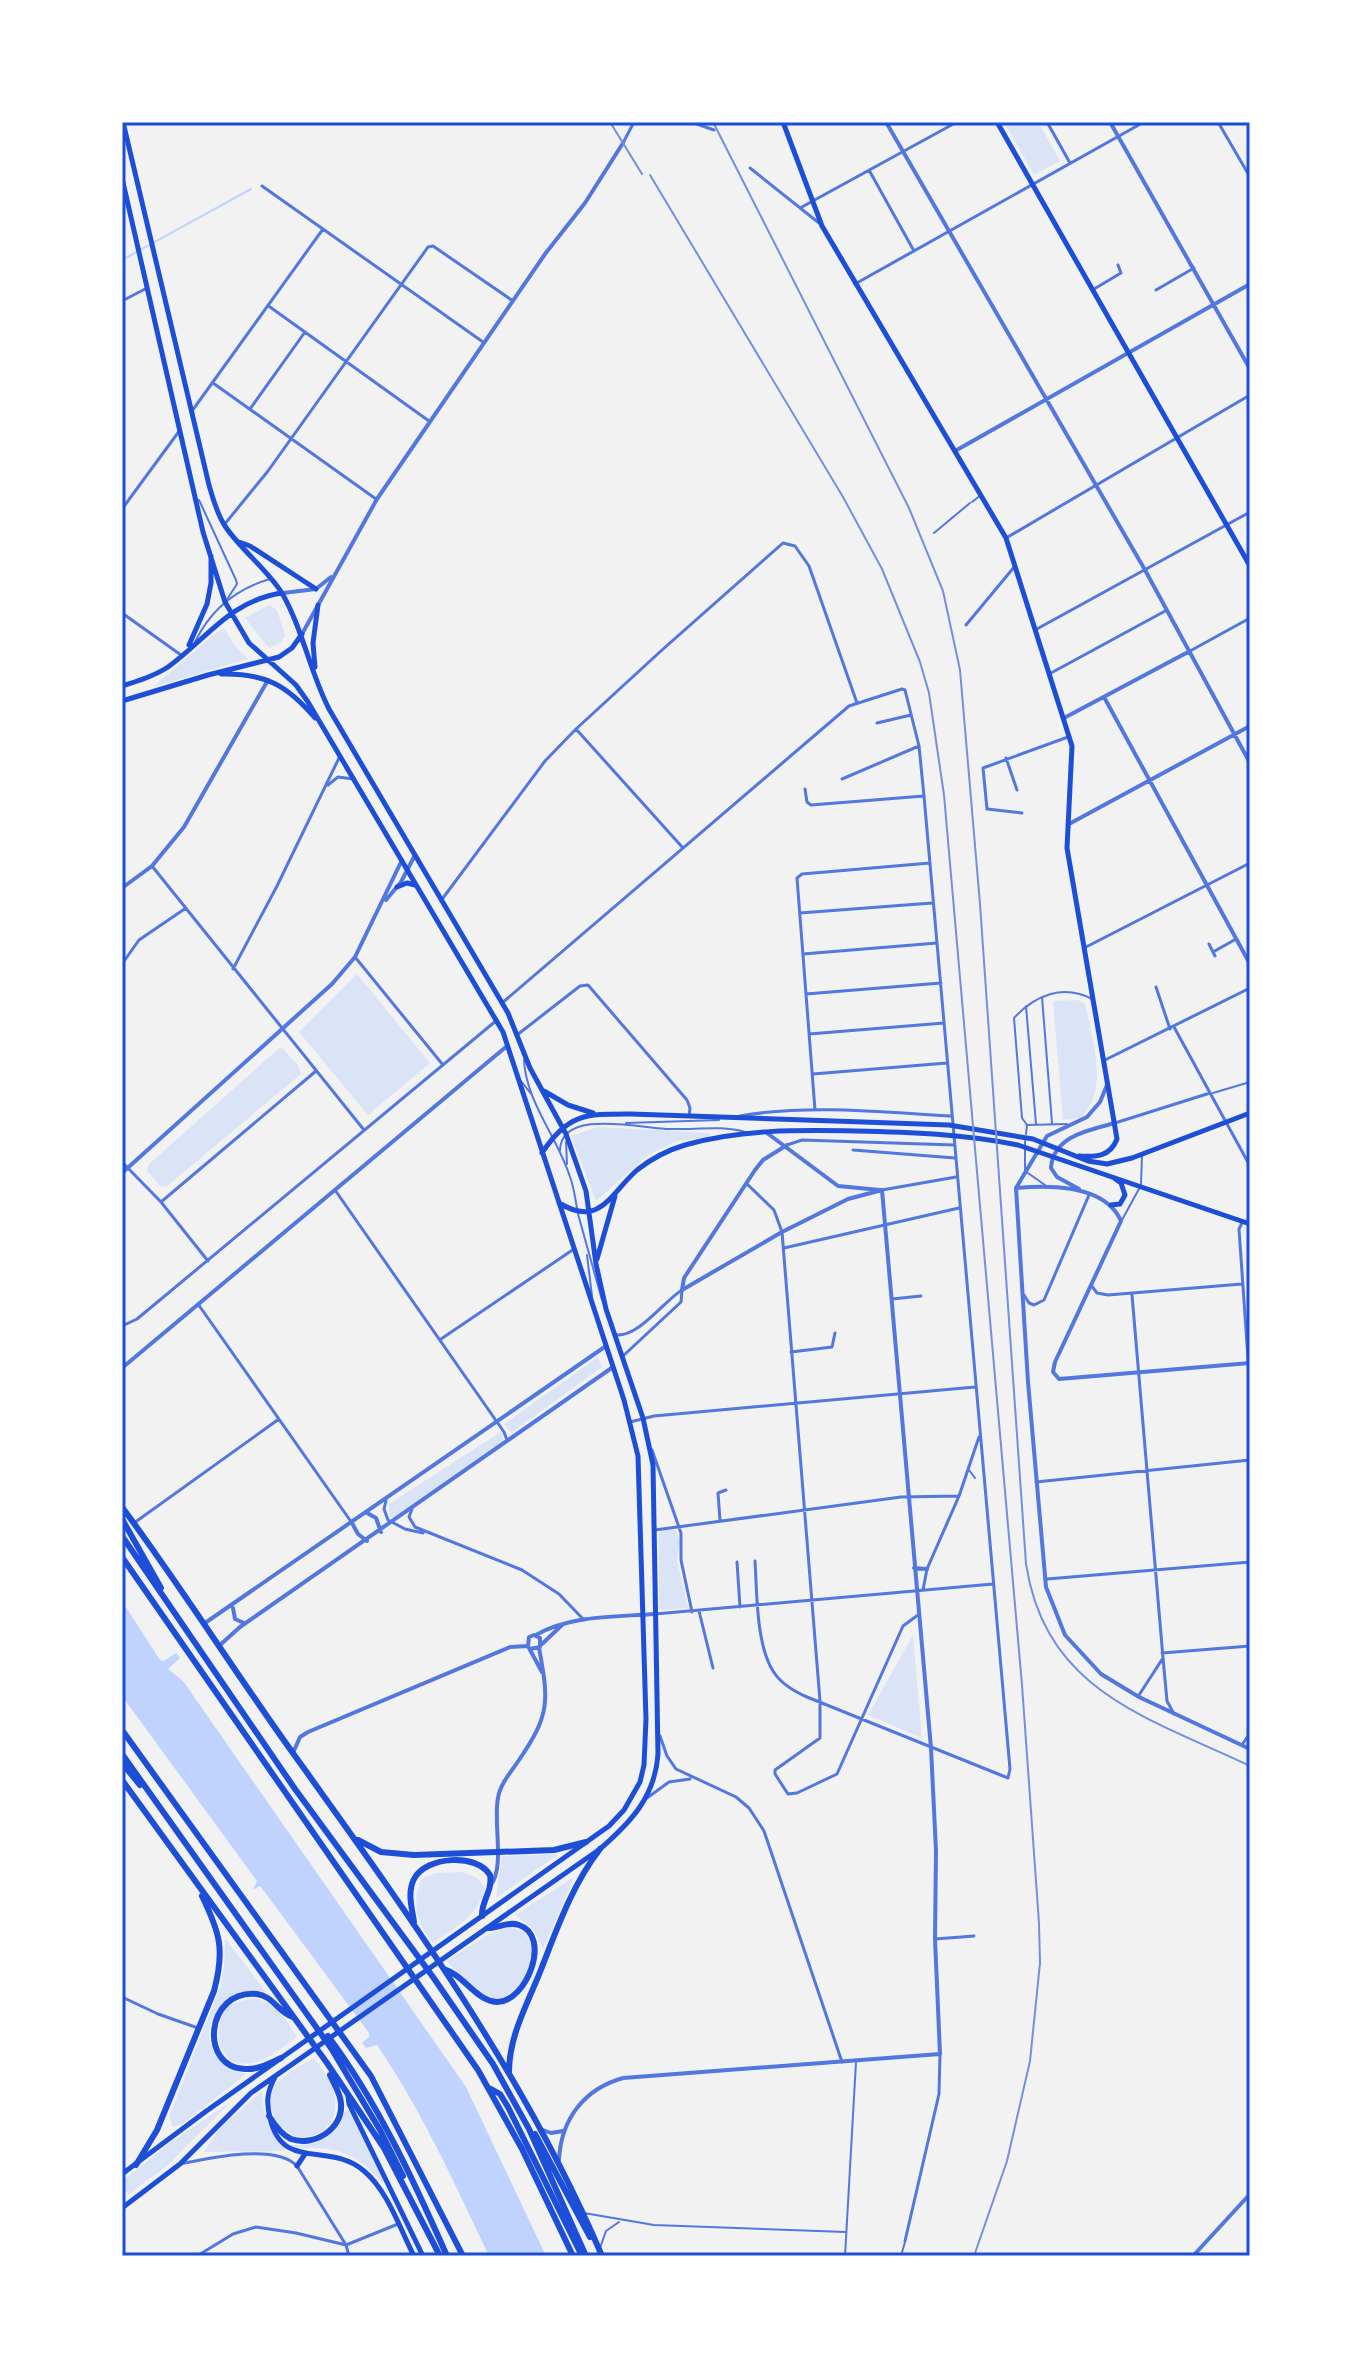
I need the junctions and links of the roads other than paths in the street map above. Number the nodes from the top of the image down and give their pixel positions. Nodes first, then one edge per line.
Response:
1 (123, 122) edge
2 (634, 122) edge
3 (691, 122) edge
4 (783, 122) edge
5 (886, 122) edge
6 (957, 122) edge
7 (997, 122) edge
8 (1047, 122) edge
9 (1110, 122) edge
10 (1144, 122) edge
11 (1218, 122) edge
12 (714, 130) dead end
13 (1119, 137) junction
14 (623, 143) joint
15 (903, 152) junction
16 (1070, 163) junction
17 (750, 168) dead end
18 (869, 170) junction
19 (1250, 177) edge
20 (122, 178) edge
21 (1032, 185) junction
22 (262, 186) dead end
23 (812, 202) junction
24 (800, 208) junction
25 (822, 226) junction
26 (323, 228) junction
27 (949, 232) junction
28 (914, 251) junction
29 (1118, 265) dead end
30 (1194, 268) junction
31 (401, 284) junction
32 (855, 284) junction
33 (1250, 284) edge
34 (147, 288) junction
35 (1092, 290) junction
36 (1156, 290) dead end
37 (122, 301) edge
38 (513, 301) junction
39 (1214, 304) junction
40 (269, 306) junction
41 (305, 332) junction
42 (483, 342) junction
43 (1128, 352) junction
44 (345, 361) junction
45 (1250, 369) edge
46 (213, 383) junction
47 (1250, 395) edge
48 (1045, 400) junction
49 (250, 409) junction
50 (192, 411) junction
51 (429, 421) junction
52 (180, 430) junction
53 (1177, 438) junction
54 (290, 439) junction
55 (955, 451) junction
56 (1095, 486) junction
57 (194, 494) junction
58 (982, 495) junction
59 (377, 499) junction
60 (122, 509) edge
61 (1250, 512) edge
62 (224, 525) junction
63 (1227, 525) junction
64 (934, 533) dead end
65 (1006, 538) junction
66 (238, 542) junction
67 (211, 555) junction
68 (1015, 566) junction
69 (1250, 566) edge
70 (1145, 570) junction
71 (331, 577) junction
72 (271, 578) junction
73 (316, 589) junction
74 (282, 593) junction
75 (225, 602) junction
76 (318, 605) junction
77 (1167, 610) junction
78 (122, 613) edge
79 (232, 613) junction
80 (1250, 618) edge
81 (966, 625) dead end
82 (1035, 630) junction
83 (302, 634) junction
84 (194, 643) junction
85 (188, 649) junction
86 (1190, 651) junction
87 (181, 655) junction
88 (267, 661) junction
89 (1049, 674) junction
90 (208, 675) junction
91 (315, 676) junction
92 (268, 680) junction
93 (122, 686) edge
94 (1104, 697) junction
95 (122, 701) edge
96 (857, 703) junction
97 (911, 715) junction
98 (1064, 718) junction
99 (877, 723) dead end
100 (320, 725) junction
101 (1250, 726) edge
102 (576, 729) junction
103 (1235, 734) junction
104 (1069, 736) junction
105 (919, 746) junction
106 (340, 756) junction
107 (1006, 758) junction
108 (1250, 763) edge
109 (353, 779) junction
110 (842, 779) dead end
111 (1150, 780) junction
112 (326, 788) junction
113 (805, 789) dead end
114 (1017, 790) dead end
115 (924, 796) junction
116 (1022, 813) dead end
117 (1067, 825) junction
118 (683, 848) junction
119 (415, 855) junction
120 (402, 860) junction
121 (930, 863) junction
122 (1250, 863) edge
123 (152, 866) junction
124 (407, 870) junction
125 (1207, 885) junction
126 (417, 886) junction
127 (397, 887) junction
128 (122, 888) edge
129 (442, 899) junction
130 (933, 903) junction
131 (382, 905) junction
132 (186, 908) junction
133 (800, 913) junction
134 (1236, 939) junction
135 (937, 943) junction
136 (1209, 944) dead end
137 (1084, 948) junction
138 (803, 954) junction
139 (355, 957) junction
140 (122, 964) edge
141 (1250, 964) edge
142 (233, 969) junction
143 (941, 983) junction
144 (1156, 987) dead end
145 (1250, 988) edge
146 (806, 994) junction
147 (1042, 996) junction
148 (1093, 999) junction
149 (502, 1003) junction
150 (1026, 1005) junction
151 (497, 1020) junction
152 (944, 1023) junction
153 (1172, 1028) junction
154 (282, 1030) junction
155 (809, 1034) junction
156 (517, 1035) junction
157 (508, 1046) junction
158 (524, 1054) junction
159 (1103, 1061) junction
160 (947, 1063) junction
161 (443, 1065) junction
162 (316, 1071) junction
163 (813, 1074) junction
164 (518, 1077) junction
165 (1250, 1082) edge
166 (1107, 1083) junction
167 (542, 1089) junction
168 (1210, 1093) junction
169 (534, 1098) junction
170 (815, 1110) junction
171 (1250, 1113) edge
172 (593, 1114) junction
173 (689, 1116) junction
174 (951, 1116) junction
175 (732, 1117) junction
176 (1226, 1122) junction
177 (624, 1123) junction
178 (1052, 1123) junction
179 (1115, 1123) junction
180 (1036, 1124) junction
181 (1027, 1125) junction
182 (1072, 1125) junction
183 (562, 1126) junction
184 (364, 1130) junction
185 (765, 1131) junction
186 (566, 1134) junction
187 (750, 1134) junction
188 (552, 1138) junction
189 (787, 1145) junction
190 (954, 1145) junction
191 (853, 1150) dead end
192 (542, 1153) junction
193 (560, 1153) junction
194 (1142, 1154) junction
195 (1079, 1156) junction
196 (955, 1158) junction
197 (122, 1162) edge
198 (1250, 1166) edge
199 (128, 1168) junction
200 (567, 1169) junction
201 (1025, 1171) junction
202 (122, 1173) edge
203 (1110, 1175) junction
204 (956, 1177) junction
205 (747, 1184) junction
206 (1045, 1185) junction
207 (1141, 1185) junction
208 (1016, 1188) junction
209 (335, 1189) junction
210 (882, 1190) junction
211 (1083, 1192) junction
212 (615, 1194) junction
213 (1090, 1195) junction
214 (161, 1202) junction
215 (558, 1202) junction
216 (1111, 1205) junction
217 (959, 1208) junction
218 (590, 1212) junction
219 (578, 1213) junction
220 (1121, 1221) junction
221 (1246, 1222) edge
222 (884, 1224) junction
223 (782, 1232) junction
224 (784, 1248) junction
225 (574, 1249) junction
226 (587, 1250) junction
227 (208, 1261) junction
228 (596, 1264) junction
229 (1091, 1284) junction
230 (1242, 1284) junction
231 (682, 1290) junction
232 (1022, 1292) junction
233 (1132, 1295) junction
234 (921, 1296) dead end
235 (892, 1299) junction
236 (591, 1302) junction
237 (198, 1304) junction
238 (606, 1309) junction
239 (122, 1326) edge
240 (835, 1333) dead end
241 (616, 1335) junction
242 (441, 1339) junction
243 (606, 1346) junction
244 (790, 1352) junction
245 (623, 1356) junction
246 (1249, 1363) edge
247 (613, 1367) junction
248 (122, 1368) edge
249 (1137, 1373) junction
250 (975, 1387) junction
251 (1250, 1387) edge
252 (900, 1392) junction
253 (795, 1403) junction
254 (491, 1412) junction
255 (643, 1418) junction
256 (279, 1419) junction
257 (498, 1422) junction
258 (630, 1422) junction
259 (490, 1428) junction
260 (980, 1435) junction
261 (507, 1440) junction
262 (649, 1446) junction
263 (1250, 1460) edge
264 (1146, 1469) junction
265 (969, 1470) junction
266 (975, 1478) dead end
267 (1036, 1482) junction
268 (726, 1490) dead end
269 (910, 1496) junction
270 (959, 1496) junction
271 (386, 1501) junction
272 (122, 1507) edge
273 (413, 1507) junction
274 (804, 1509) junction
275 (367, 1513) junction
276 (122, 1519) edge
277 (720, 1520) junction
278 (134, 1523) junction
279 (352, 1523) junction
280 (392, 1523) junction
281 (679, 1525) junction
282 (655, 1530) junction
283 (381, 1532) junction
284 (427, 1534) junction
285 (122, 1536) edge
286 (367, 1541) junction
287 (122, 1557) edge
288 (755, 1561) dead end
289 (737, 1562) dead end
290 (1250, 1562) edge
291 (914, 1568) junction
292 (1156, 1568) junction
293 (927, 1569) junction
294 (1045, 1581) junction
295 (993, 1584) junction
296 (923, 1590) junction
297 (916, 1591) junction
298 (163, 1595) junction
299 (811, 1600) junction
300 (759, 1605) junction
301 (234, 1606) junction
302 (740, 1607) junction
303 (699, 1611) junction
304 (692, 1612) junction
305 (654, 1614) junction
306 (642, 1615) junction
307 (918, 1615) junction
308 (584, 1620) junction
309 (205, 1623) junction
310 (246, 1623) junction
311 (564, 1624) junction
312 (536, 1635) junction
313 (220, 1645) junction
314 (540, 1646) junction
315 (1250, 1646) edge
316 (529, 1648) junction
317 (1162, 1656) junction
318 (713, 1668) dead end
319 (545, 1677) junction
320 (1139, 1697) junction
321 (820, 1701) junction
322 (1174, 1714) junction
323 (862, 1720) junction
324 (657, 1729) junction
325 (122, 1730) edge
326 (1250, 1733) edge
327 (1242, 1745) junction
328 (931, 1748) junction
329 (1250, 1749) edge
330 (293, 1753) junction
331 (122, 1754) edge
332 (122, 1763) edge
333 (694, 1779) junction
334 (122, 1780) edge
335 (153, 1800) junction
336 (646, 1800) junction
337 (355, 1838) junction
338 (586, 1842) junction
339 (600, 1849) junction
340 (497, 1851) junction
341 (491, 1885) junction
342 (200, 1888) junction
343 (482, 1916) junction
344 (415, 1926) junction
345 (488, 1928) junction
346 (974, 1936) dead end
347 (935, 1939) junction
348 (444, 1969) junction
349 (123, 1998) edge
350 (122, 2005) edge
351 (307, 2012) junction
352 (293, 2018) junction
353 (198, 2028) junction
354 (940, 2054) junction
355 (283, 2057) junction
356 (856, 2061) junction
357 (842, 2062) junction
358 (327, 2063) junction
359 (509, 2072) junction
360 (278, 2073) junction
361 (488, 2087) junction
362 (348, 2096) junction
363 (520, 2111) junction
364 (269, 2116) junction
365 (543, 2130) junction
366 (563, 2131) junction
367 (305, 2153) junction
368 (559, 2160) junction
369 (180, 2164) junction
370 (136, 2165) junction
371 (297, 2166) junction
372 (122, 2174) edge
373 (405, 2185) junction
374 (1250, 2194) edge
375 (122, 2208) edge
376 (583, 2212) junction
377 (620, 2221) junction
378 (398, 2224) junction
379 (410, 2228) junction
380 (402, 2232) junction
381 (846, 2232) junction
382 (905, 2241) joint
383 (346, 2245) junction
384 (601, 2253) edge
385 (197, 2256) edge
386 (349, 2256) edge
387 (414, 2256) edge
388 (423, 2256) edge
389 (440, 2256) edge
390 (447, 2256) edge
391 (463, 2256) edge
392 (573, 2256) edge
393 (584, 2256) edge
394 (845, 2256) edge
395 (901, 2256) edge
396 (1193, 2256) edge

1 - 50 main road
2 - 14 street
3 - 12 street
4 - 23 main road
5 - 15 street
6 - 15 street
7 - 21 main road
8 - 16 street
9 - 13 street
10 - 13 street
11 - 19 street
13 - 16 street
13 - 30 street
14 - 38 street
15 - 18 street
15 - 27 street
16 - 21 street
17 - 24 street
18 - 23 street
18 - 28 street
20 - 34 main road
21 - 27 street
21 - 35 main road
22 - 26 street
23 - 24 street
23 - 25 main road
24 - 25 street
25 - 32 main road
26 - 31 street
26 - 40 street
27 - 28 street
27 - 48 street
28 - 32 street
29 - 35 street
30 - 36 street
30 - 39 street
31 - 38 street
31 - 42 street
31 - 44 street
32 - 55 main road
33 - 39 street
34 - 37 street
34 - 52 main road
35 - 43 main road
38 - 42 street
39 - 43 street
39 - 45 street
40 - 41 street
40 - 46 street
41 - 44 street
41 - 49 street
42 - 51 street
43 - 48 street
43 - 53 main road
44 - 51 street
44 - 54 street
46 - 49 street
46 - 50 street
47 - 53 street
48 - 55 street
48 - 56 street
49 - 54 street
50 - 62 main road
51 - 59 street
52 - 57 main road
52 - 60 street
53 - 56 street
53 - 63 main road
54 - 59 street
54 - 62 street
55 - 58 main road
56 - 65 street
56 - 70 street
57 - 67 main road
57 - 75 street
58 - 64 street
58 - 65 main road
59 - 71 street
61 - 63 street
62 - 66 main road
63 - 69 main road
63 - 70 street
65 - 68 main road
66 - 72 main road
66 - 73 main road
67 - 75 main road
67 - 85 main road
68 - 81 street
68 - 82 main road
70 - 77 street
70 - 82 street
71 - 73 street
71 - 76 street
72 - 74 main road
72 - 75 street
73 - 74 street
74 - 79 main road
74 - 83 main road
75 - 79 main road
75 - 84 street
76 - 83 street
76 - 91 main road
77 - 86 street
77 - 89 street
78 - 87 street
79 - 84 main road
79 - 88 main road
80 - 86 street
82 - 89 main road
83 - 88 main road
83 - 91 main road
84 - 85 main road
85 - 87 main road
86 - 94 street
86 - 103 street
87 - 93 main road
88 - 90 main road
88 - 100 main road
89 - 98 main road
90 - 92 main road
90 - 95 main road
91 - 119 main road
92 - 100 main road
92 - 123 street
94 - 98 street
94 - 111 street
96 - 97 street
96 - 102 street
96 - 118 street
97 - 99 street
97 - 105 street
98 - 104 main road
100 - 106 main road
101 - 103 street
102 - 118 street
102 - 129 street
103 - 108 street
103 - 111 street
104 - 107 street
104 - 117 main road
105 - 110 street
105 - 115 street
106 - 109 main road
106 - 112 street
107 - 114 street
107 - 116 street
109 - 112 street
109 - 120 main road
111 - 117 street
111 - 125 street
112 - 142 street
113 - 115 street
115 - 121 street
117 - 137 main road
118 - 149 street
119 - 124 street
119 - 129 main road
120 - 124 main road
120 - 131 street
121 - 130 street
121 - 133 street
122 - 125 street
123 - 128 street
123 - 132 street
124 - 126 main road
124 - 127 street
125 - 134 street
125 - 137 street
126 - 127 main road
126 - 151 main road
127 - 131 street
129 - 149 main road
130 - 133 street
130 - 135 street
131 - 139 street
132 - 140 street
132 - 142 street
133 - 138 street
134 - 136 street
134 - 141 street
135 - 138 street
135 - 143 street
137 - 148 main road
138 - 146 street
139 - 154 street
139 - 161 street
142 - 154 street
143 - 146 street
143 - 152 street
144 - 153 street
145 - 153 street
146 - 155 street
147 - 148 street
147 - 150 street
147 - 178 street
148 - 159 main road
149 - 156 main road
150 - 180 street
150 - 181 street
151 - 157 main road
151 - 161 street
152 - 155 street
152 - 160 street
153 - 159 street
153 - 168 street
154 - 162 street
154 - 199 street
155 - 163 street
156 - 158 main road
156 - 173 street
157 - 164 main road
157 - 209 street
158 - 167 main road
158 - 169 street
159 - 166 main road
160 - 163 street
160 - 174 street
161 - 184 street
162 - 184 street
162 - 214 street
163 - 170 street
164 - 169 street
164 - 192 main road
165 - 168 street
166 - 179 main road
166 - 182 street
167 - 172 main road
167 - 183 main road
168 - 176 street
168 - 179 street
169 - 188 street
170 - 174 street
170 - 175 street
171 - 176 main road
172 - 173 main road
172 - 183 main road
173 - 175 main road
174 - 190 street
175 - 177 street
175 - 195 main road
176 - 194 main road
176 - 198 street
177 - 186 street
177 - 187 street
178 - 180 street
178 - 182 street
179 - 195 main road
179 - 211 street
180 - 181 street
181 - 201 street
182 - 201 street
183 - 186 main road
183 - 188 main road
184 - 227 street
185 - 187 main road
185 - 189 street
185 - 203 main road
186 - 193 street
186 - 200 street
186 - 218 main road
187 - 212 main road
188 - 192 main road
188 - 193 street
189 - 190 street
189 - 205 street
189 - 210 street
190 - 196 street
191 - 196 street
192 - 215 main road
193 - 200 street
194 - 195 main road
194 - 207 street
196 - 204 street
197 - 199 street
199 - 202 street
199 - 214 street
200 - 219 street
201 - 206 street
201 - 208 street
203 - 207 main road
203 - 216 main road
204 - 210 street
204 - 217 street
205 - 223 street
205 - 231 street
206 - 208 street
206 - 211 street
207 - 220 street
207 - 221 main road
208 - 232 street
209 - 237 street
209 - 242 street
210 - 222 street
210 - 223 street
211 - 213 street
212 - 218 main road
212 - 228 main road
213 - 216 street
213 - 232 street
214 - 227 street
215 - 219 main road
215 - 225 main road
216 - 220 street
217 - 222 street
217 - 250 street
218 - 219 main road
218 - 228 main road
219 - 226 street
220 - 229 street
221 - 230 street
222 - 224 street
222 - 235 street
223 - 224 street
223 - 231 street
224 - 244 street
225 - 236 main road
225 - 242 street
226 - 236 street
226 - 238 street
227 - 239 street
228 - 238 main road
229 - 233 street
229 - 249 street
230 - 233 street
230 - 246 street
231 - 241 street
231 - 245 street
232 - 267 street
233 - 249 street
234 - 235 street
235 - 252 street
236 - 243 main road
237 - 248 street
237 - 256 street
238 - 241 main road
240 - 244 street
241 - 245 main road
242 - 254 street
243 - 247 main road
243 - 257 street
244 - 253 street
245 - 255 main road
246 - 249 street
246 - 251 street
247 - 258 main road
247 - 261 street
249 - 264 street
250 - 252 street
250 - 260 street
252 - 253 street
252 - 269 street
253 - 255 street
253 - 274 street
254 - 257 street
254 - 259 street
255 - 258 street
255 - 262 main road
256 - 278 street
256 - 279 street
257 - 259 street
257 - 261 street
258 - 306 main road
259 - 271 street
260 - 265 street
260 - 295 street
261 - 273 street
262 - 281 street
262 - 282 main road
263 - 264 street
264 - 267 street
264 - 292 street
265 - 266 street
265 - 270 street
267 - 294 street
268 - 277 street
269 - 270 street
269 - 274 street
269 - 291 street
270 - 293 street
271 - 275 street
271 - 280 street
272 - 278 highway
273 - 280 street
273 - 284 street
274 - 277 street
274 - 299 street
275 - 279 street
275 - 283 street
276 - 298 highway
277 - 281 street
278 - 309 highway
279 - 286 street
279 - 301 street
280 - 283 street
280 - 284 street
281 - 282 street
281 - 304 street
282 - 305 main road
283 - 286 street
284 - 308 street
285 - 298 highway
286 - 310 street
287 - 361 highway
288 - 300 street
289 - 302 street
290 - 292 street
291 - 293 street
291 - 297 street
292 - 294 street
292 - 317 street
293 - 296 street
294 - 320 street
295 - 296 street
295 - 328 street
296 - 297 street
297 - 299 street
297 - 307 street
298 - 363 highway
299 - 300 street
299 - 321 street
300 - 302 street
300 - 321 street
301 - 309 street
301 - 310 street
302 - 303 street
303 - 304 street
303 - 318 street
304 - 305 street
305 - 306 street
305 - 324 main road
306 - 308 street
306 - 338 main road
307 - 323 street
307 - 328 street
308 - 311 street
309 - 313 highway
310 - 313 street
311 - 312 street
311 - 314 street
312 - 314 street
312 - 316 street
313 - 330 highway
314 - 316 street
314 - 319 street
315 - 317 street
316 - 319 street
316 - 330 street
317 - 320 street
317 - 322 street
319 - 340 street
320 - 322 street
321 - 323 street
321 - 323 street
322 - 327 street
323 - 328 street
324 - 333 street
324 - 336 main road
325 - 391 highway
326 - 327 street
327 - 329 street
328 - 347 street
330 - 337 highway
331 - 335 highway
332 - 335 highway
333 - 336 street
333 - 357 street
334 - 342 highway
335 - 351 highway
336 - 339 main road
337 - 340 highway
337 - 344 highway
338 - 340 highway
338 - 343 main road
339 - 345 main road
339 - 359 highway
340 - 341 street
341 - 343 highway
341 - 344 highway
342 - 352 highway
342 - 353 highway
343 - 355 main road
344 - 348 highway
345 - 348 highway
345 - 360 main road
346 - 347 street
347 - 354 street
348 - 359 highway
349 - 350 street
349 - 353 street
351 - 373 highway
351 - 390 highway
352 - 355 highway
352 - 358 highway
353 - 370 highway
354 - 356 street
354 - 382 street
355 - 370 main road
356 - 357 street
356 - 381 street
357 - 366 street
358 - 362 highway
358 - 364 highway
359 - 365 highway
360 - 364 main road
360 - 369 main road
361 - 392 highway
361 - 393 highway
362 - 373 highway
362 - 379 main road
363 - 384 highway
363 - 393 highway
364 - 367 main road
365 - 366 street
365 - 368 highway
366 - 368 street
367 - 371 main road
367 - 378 main road
368 - 376 highway
369 - 371 street
369 - 375 main road
370 - 372 main road
371 - 383 street
373 - 389 highway
374 - 396 street
376 - 377 street
376 - 384 highway
377 - 381 street
377 - 384 street
378 - 380 main road
378 - 383 street
379 - 380 main road
379 - 388 main road
380 - 387 main road
381 - 394 street
382 - 395 street
383 - 385 street
383 - 386 street

